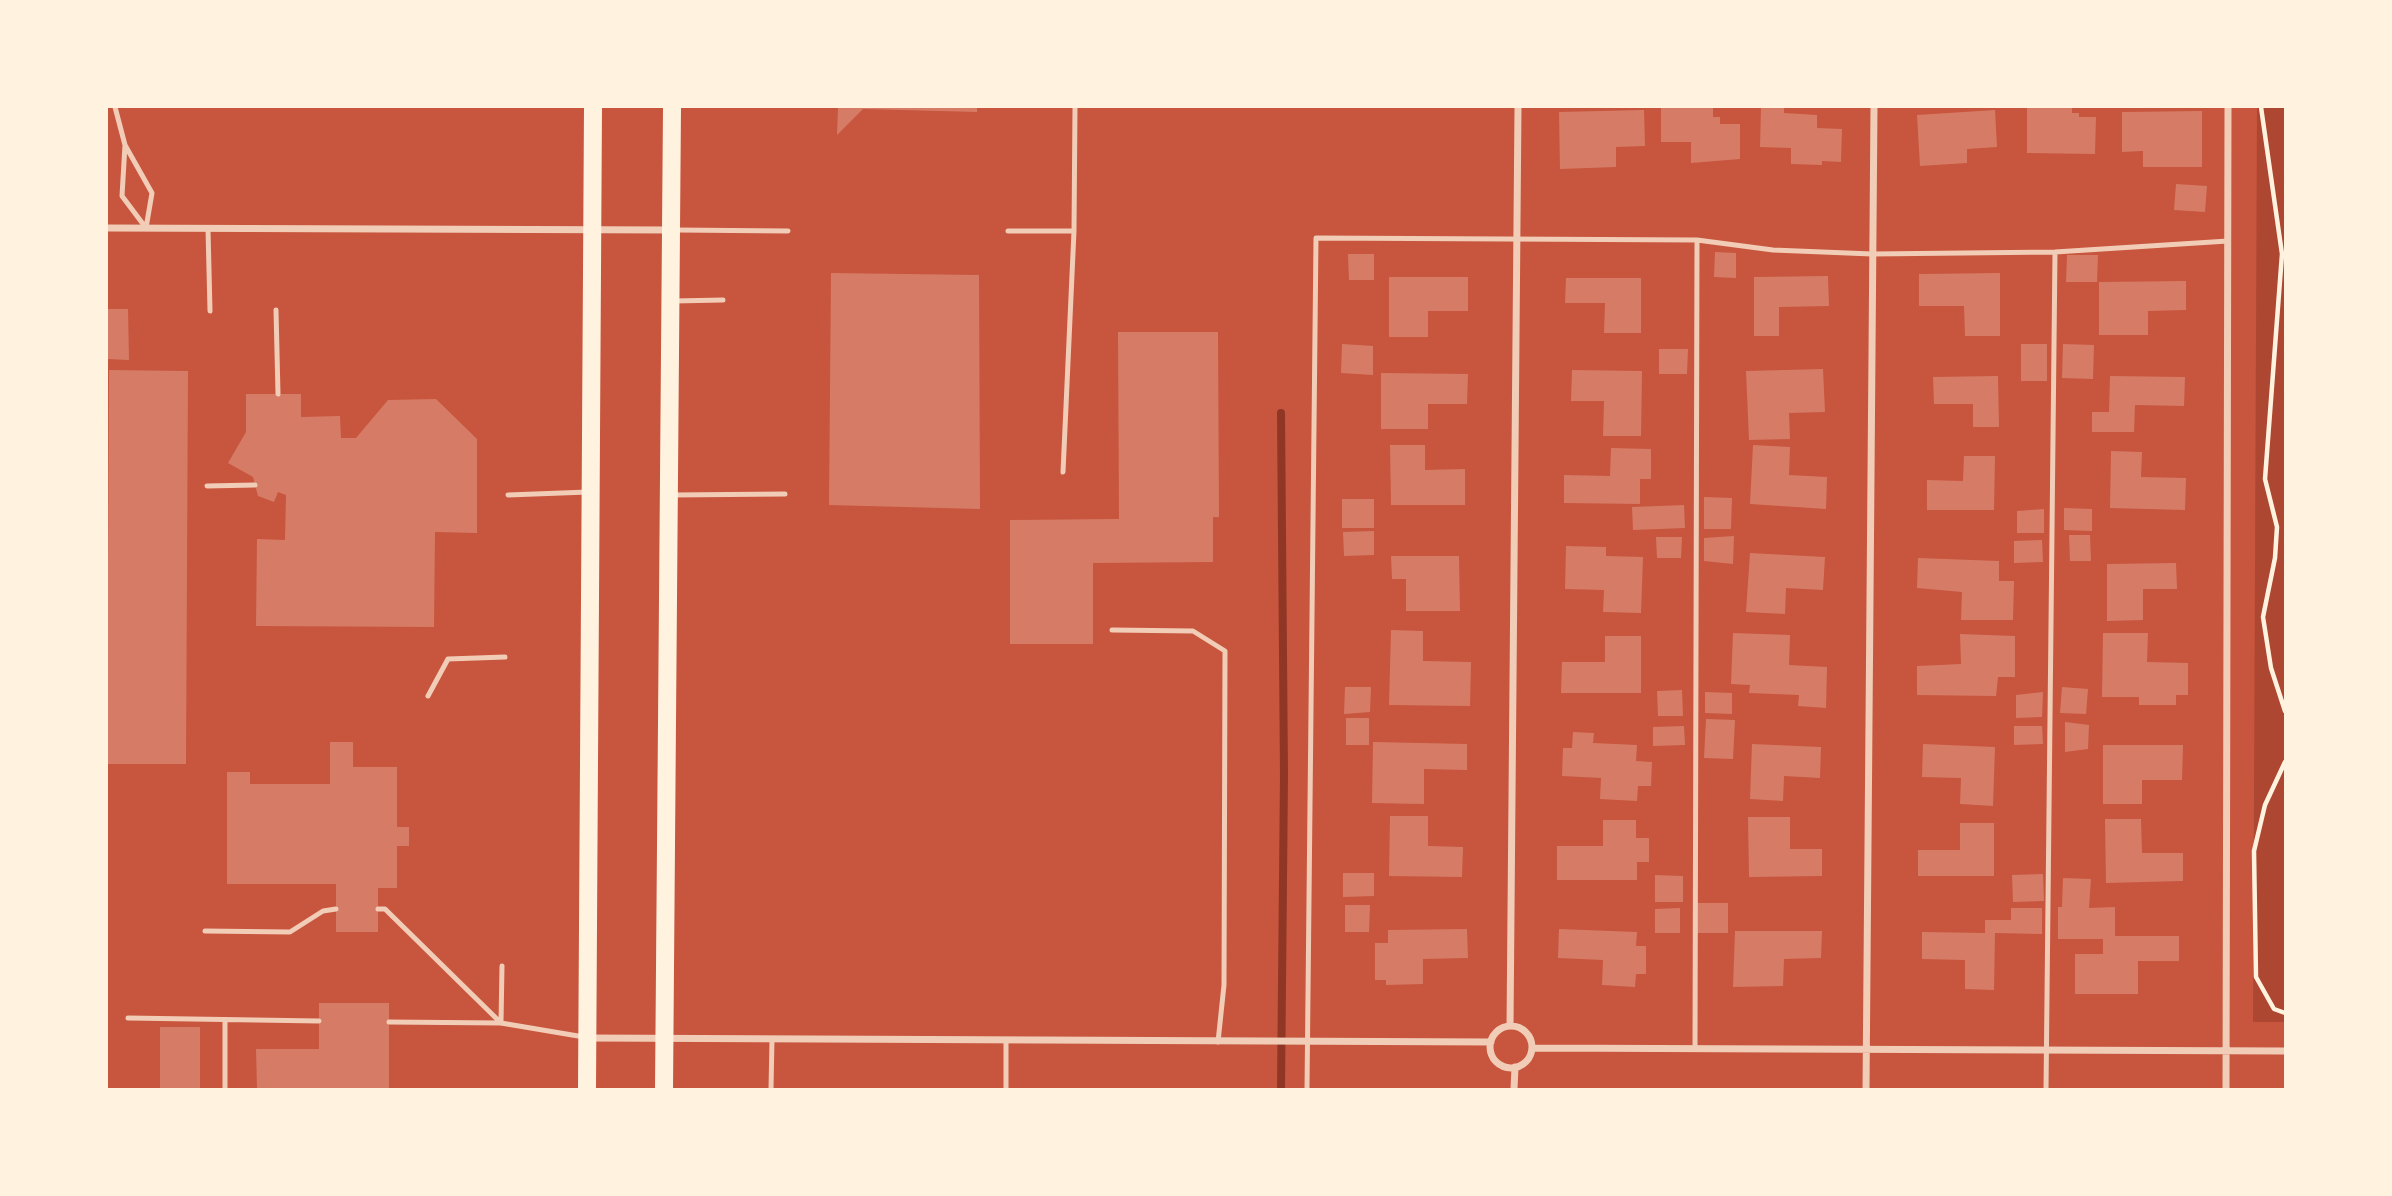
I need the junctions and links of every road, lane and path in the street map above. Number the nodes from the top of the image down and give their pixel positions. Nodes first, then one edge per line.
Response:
1 (115, 107) edge
2 (593, 107) edge
3 (672, 107) edge
4 (1075, 107) edge
5 (1518, 107) edge
6 (1874, 107) edge
7 (2228, 107) edge
8 (2261, 107) edge
9 (125, 145) junction
10 (107, 228) edge
11 (146, 228) junction
12 (208, 229) junction
13 (592, 230) junction
14 (673, 230) junction
15 (788, 231) dead end
16 (1008, 231) dead end
17 (1074, 231) junction
18 (1516, 238) junction
19 (1697, 240) junction
20 (2228, 241) junction
21 (2055, 252) junction
22 (1872, 254) junction
23 (723, 300) dead end
24 (672, 301) junction
25 (276, 310) dead end
26 (210, 311) dead end
27 (278, 394) dead end
28 (1063, 472) dead end
29 (255, 485) dead end
30 (207, 486) dead end
31 (591, 492) junction
32 (785, 494) dead end
33 (508, 495) dead end
34 (670, 495) junction
35 (1111, 630) dead end
36 (505, 657) dead end
37 (428, 696) dead end
38 (2285, 711) edge
39 (2285, 762) edge
40 (336, 909) dead end
41 (378, 909) dead end
42 (205, 931) dead end
43 (502, 966) dead end
44 (2285, 1013) edge
45 (128, 1018) dead end
46 (225, 1020) junction
47 (319, 1021) dead end
48 (389, 1022) dead end
49 (500, 1023) junction
50 (1510, 1026) junction
51 (587, 1038) junction
52 (665, 1038) junction
53 (772, 1039) junction
54 (1006, 1040) junction
55 (1307, 1041) junction
56 (1218, 1042) junction
57 (1491, 1042) junction
58 (1695, 1046) junction
59 (1532, 1048) junction
60 (1866, 1049) junction
61 (2047, 1051) junction
62 (2226, 1051) junction
63 (2285, 1051) edge
64 (1515, 1067) junction
65 (225, 1089) edge
66 (587, 1089) edge
67 (664, 1089) edge
68 (771, 1089) edge
69 (1006, 1089) edge
70 (1307, 1089) edge
71 (1514, 1089) edge
72 (1866, 1089) edge
73 (2046, 1089) edge
74 (2226, 1089) edge

1 - 9 lane
2 - 13 main road
3 - 14 main road
4 - 17 lane
5 - 18 street
6 - 22 street
7 - 20 street
8 - 38 path
9 - 11 lane
9 - 11 lane
10 - 11 street
11 - 12 street
12 - 13 street
12 - 26 lane
13 - 14 street
13 - 31 main road
14 - 15 lane
14 - 24 main road
16 - 17 lane
17 - 28 lane
18 - 19 lane
18 - 50 street
18 - 55 lane
19 - 22 lane
19 - 58 lane
20 - 21 lane
20 - 62 street
21 - 22 lane
21 - 61 lane
22 - 60 street
23 - 24 lane
24 - 34 main road
25 - 27 lane
29 - 30 lane
31 - 33 lane
31 - 51 main road
32 - 34 lane
34 - 52 main road
35 - 56 lane
36 - 37 lane
39 - 44 path
40 - 42 lane
41 - 49 lane
43 - 49 lane
45 - 46 lane
46 - 47 lane
46 - 65 lane
48 - 49 lane
49 - 51 lane
50 - 57 street
50 - 59 street
51 - 52 street
51 - 66 main road
52 - 53 street
52 - 67 main road
53 - 54 street
53 - 68 lane
54 - 56 street
54 - 69 lane
55 - 56 street
55 - 57 street
55 - 70 lane
57 - 64 street
58 - 59 street
58 - 60 street
59 - 64 street
60 - 61 street
60 - 72 street
61 - 62 street
61 - 73 lane
62 - 63 street
62 - 74 street
64 - 71 street

